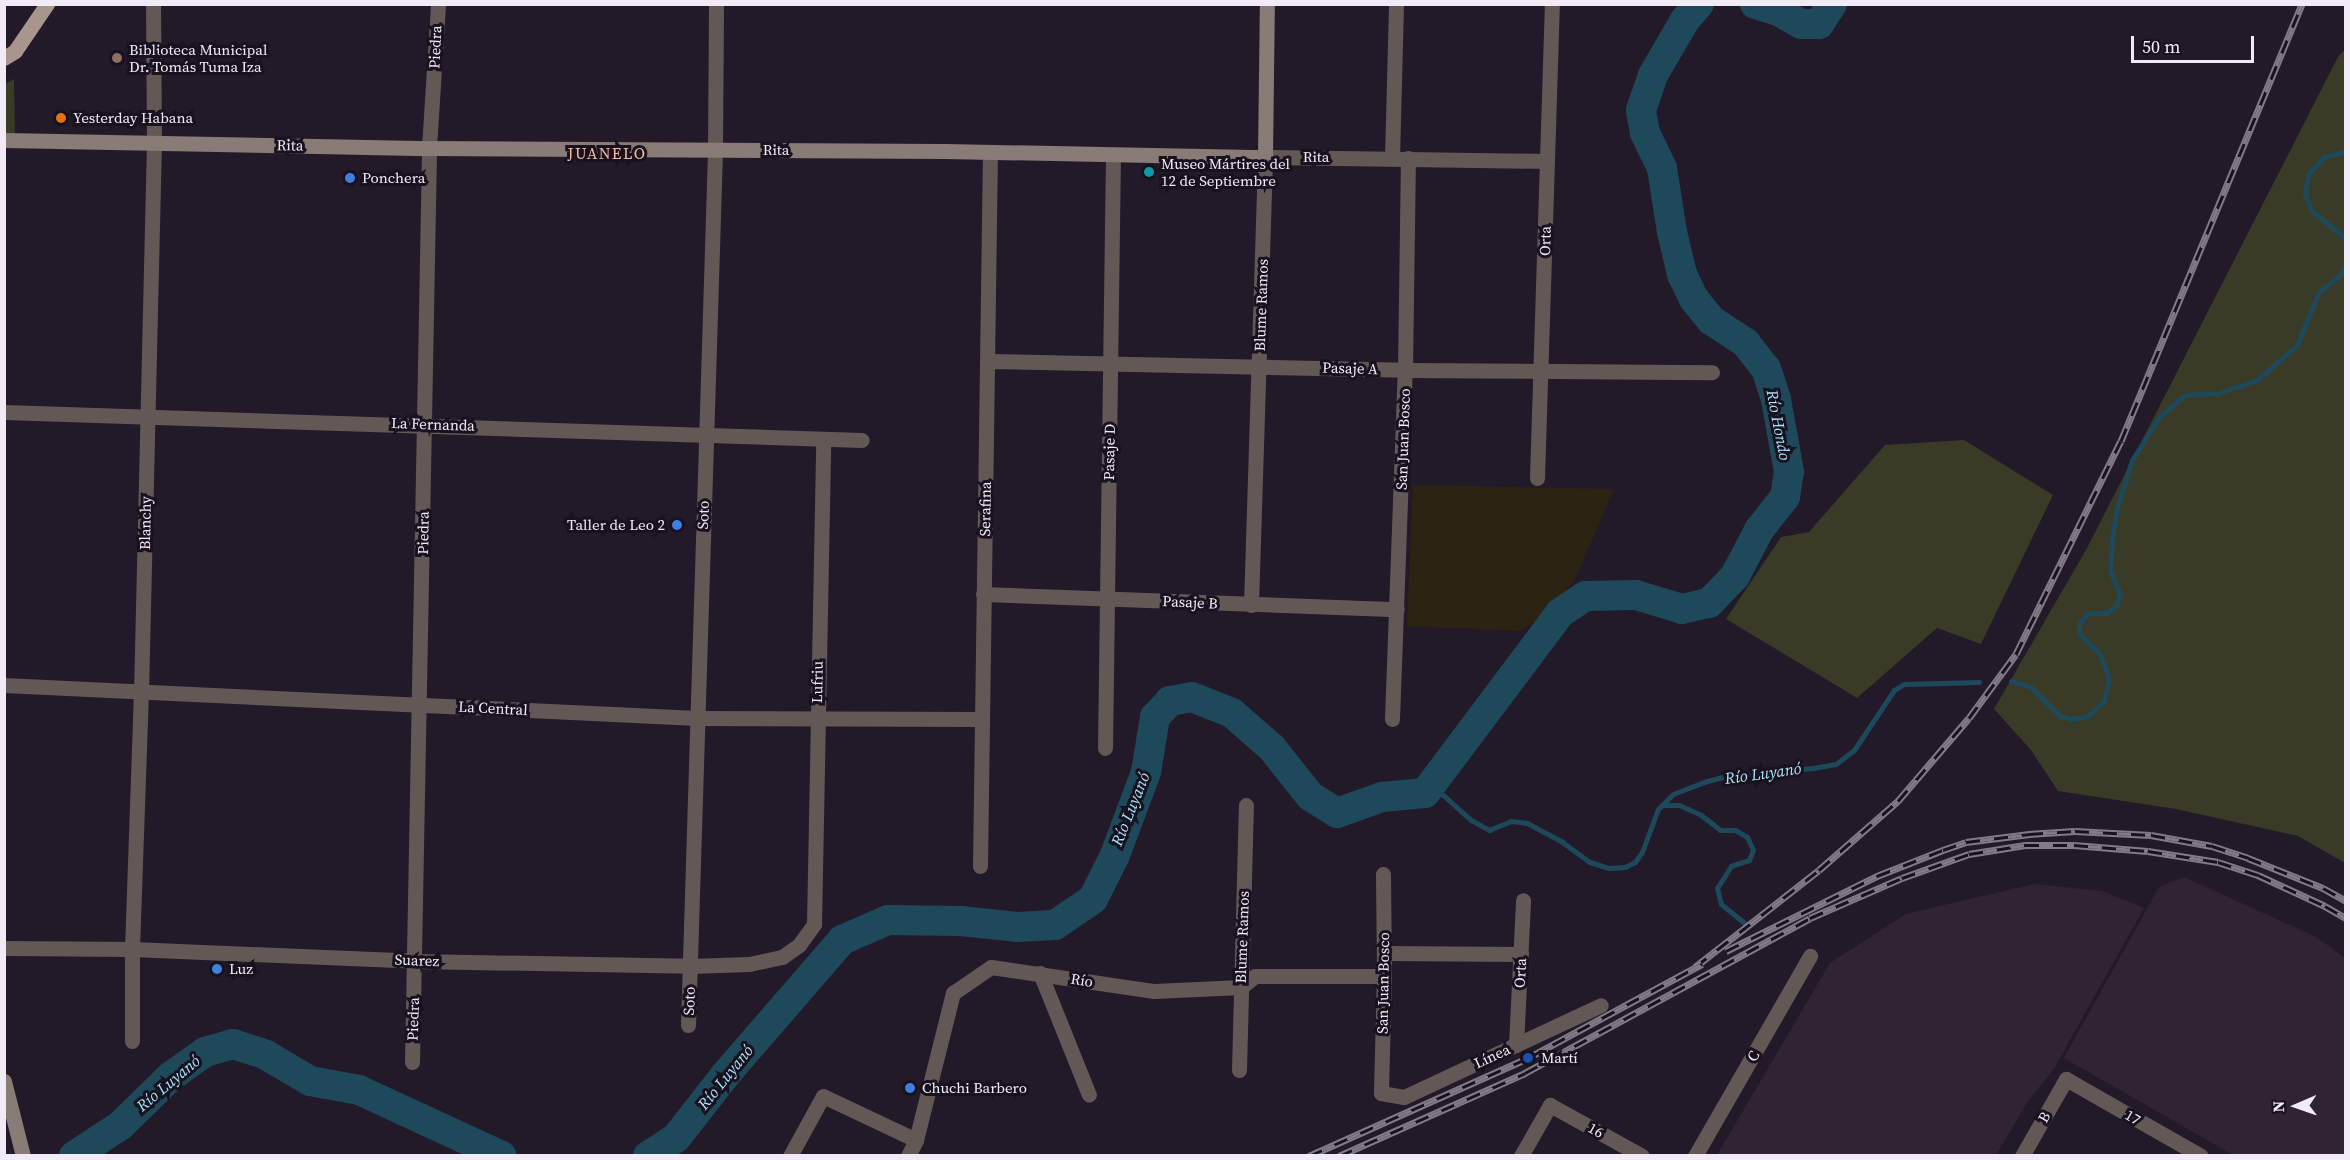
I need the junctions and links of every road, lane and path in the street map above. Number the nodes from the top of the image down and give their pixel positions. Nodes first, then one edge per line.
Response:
1 (47, 4) edge
2 (153, 4) edge
3 (438, 4) edge
4 (716, 4) edge
5 (1267, 4) edge
6 (1396, 4) edge
7 (1552, 4) edge
8 (4, 58) edge
9 (4, 140) edge
10 (154, 143) junction
11 (429, 148) junction
12 (715, 150) junction
13 (990, 153) junction
14 (1113, 156) junction
15 (1265, 157) junction
16 (1392, 158) junction
17 (1408, 158) junction
18 (1547, 161) junction
19 (988, 361) junction
20 (1110, 362) junction
21 (1259, 365) junction
22 (1542, 369) junction
23 (1405, 370) junction
24 (1712, 372) dead end
25 (4, 412) edge
26 (147, 416) junction
27 (424, 423) junction
28 (705, 433) junction
29 (823, 439) junction
30 (862, 440) dead end
31 (1537, 478) dead end
32 (983, 594) junction
33 (1107, 597) junction
34 (1251, 605) junction
35 (1397, 609) junction
36 (4, 685) edge
37 (141, 693) junction
38 (420, 705) junction
39 (817, 717) junction
40 (697, 718) junction
41 (982, 719) junction
42 (1392, 719) dead end
43 (1105, 748) dead end
44 (1246, 805) dead end
45 (980, 866) dead end
46 (1383, 874) dead end
47 (1522, 900) dead end
48 (814, 924) joint
49 (4, 948) edge
50 (132, 949) junction
51 (1384, 953) junction
52 (1521, 954) junction
53 (1810, 956) dead end
54 (415, 961) junction
55 (690, 966) junction
56 (1040, 973) junction
57 (1384, 976) junction
58 (1241, 987) junction
59 (1601, 1005) dead end
60 (688, 1025) dead end
61 (132, 1041) dead end
62 (1516, 1045) junction
63 (412, 1062) dead end
64 (1239, 1070) dead end
65 (2066, 1079) joint
66 (4, 1081) edge
67 (1381, 1093) joint
68 (1089, 1095) dead end
69 (916, 1140) junction
70 (23, 1155) edge
71 (790, 1155) edge
72 (908, 1155) edge
73 (1521, 1155) edge
74 (1642, 1155) edge
75 (1695, 1155) edge
76 (2022, 1155) edge
77 (2201, 1155) edge

1 - 8 main road
2 - 10 street, Blanchy
3 - 11 street, Piedra
4 - 12 street, Soto
5 - 15 street, Blume Ramos
6 - 16 street
7 - 18 street, Orta
9 - 10 street, Rita
10 - 11 street, Rita
10 - 26 street, Blanchy
11 - 12 street, Rita
11 - 27 street, Piedra
12 - 13 street, Rita
12 - 28 street, Soto
13 - 14 street, Rita
13 - 19 street, Serafina
14 - 15 street, Rita
14 - 20 street, Pasaje D
15 - 16 street, Rita
15 - 21 street, Blume Ramos
16 - 17 street, Rita
17 - 18 street, Rita
17 - 23 street, San Juan Bosco
18 - 22 street, Orta
19 - 20 street, Pasaje A
19 - 32 street, Serafina
20 - 21 street, Pasaje A
20 - 33 street, Pasaje D
21 - 23 street, Pasaje A
21 - 34 street, Blume Ramos
22 - 23 street, Pasaje A
22 - 24 street, Pasaje A
22 - 31 street, Orta
23 - 35 street, San Juan Bosco
25 - 26 street, La Fernanda
26 - 27 street, La Fernanda
26 - 37 street, Blanchy
27 - 28 street, La Fernanda
27 - 38 street, Piedra
28 - 29 street, La Fernanda
28 - 40 street, Soto
29 - 30 street, La Fernanda
29 - 39 street, Lufriu
32 - 33 street, Pasaje B
32 - 41 street, Serafina
33 - 34 street, Pasaje B
33 - 43 street, Pasaje D
34 - 35 street, Pasaje B
35 - 42 street, San Juan Bosco
36 - 37 street, La Central
37 - 38 street, La Central
37 - 50 street, Blanchy
38 - 40 street, La Central
38 - 54 street, Piedra
39 - 40 street, La Central
39 - 41 street, La Central
39 - 48 street, Lufriu
40 - 55 street, Soto
41 - 45 street, Serafina
44 - 58 street, Blume Ramos
46 - 51 street, San Juan Bosco
47 - 52 street, Orta
48 - 55 street, Suarez
49 - 50 street, Suarez
50 - 54 street, Suarez
50 - 61 street, Blanchy
51 - 52 street
51 - 57 street, San Juan Bosco
52 - 62 street, Orta
53 - 75 street, C
54 - 55 street, Suarez
54 - 63 street, Piedra
55 - 60 street, Soto
56 - 58 street, Río
56 - 68 street
56 - 69 street, Río
57 - 58 street, Río
57 - 67 street, San Juan Bosco
58 - 64 street, Blume Ramos
59 - 62 street, Línea
62 - 67 street, Línea
65 - 76 street, B
65 - 77 street, 17
66 - 70 street
69 - 71 street
69 - 72 street, Río
73 - 74 street, 16

